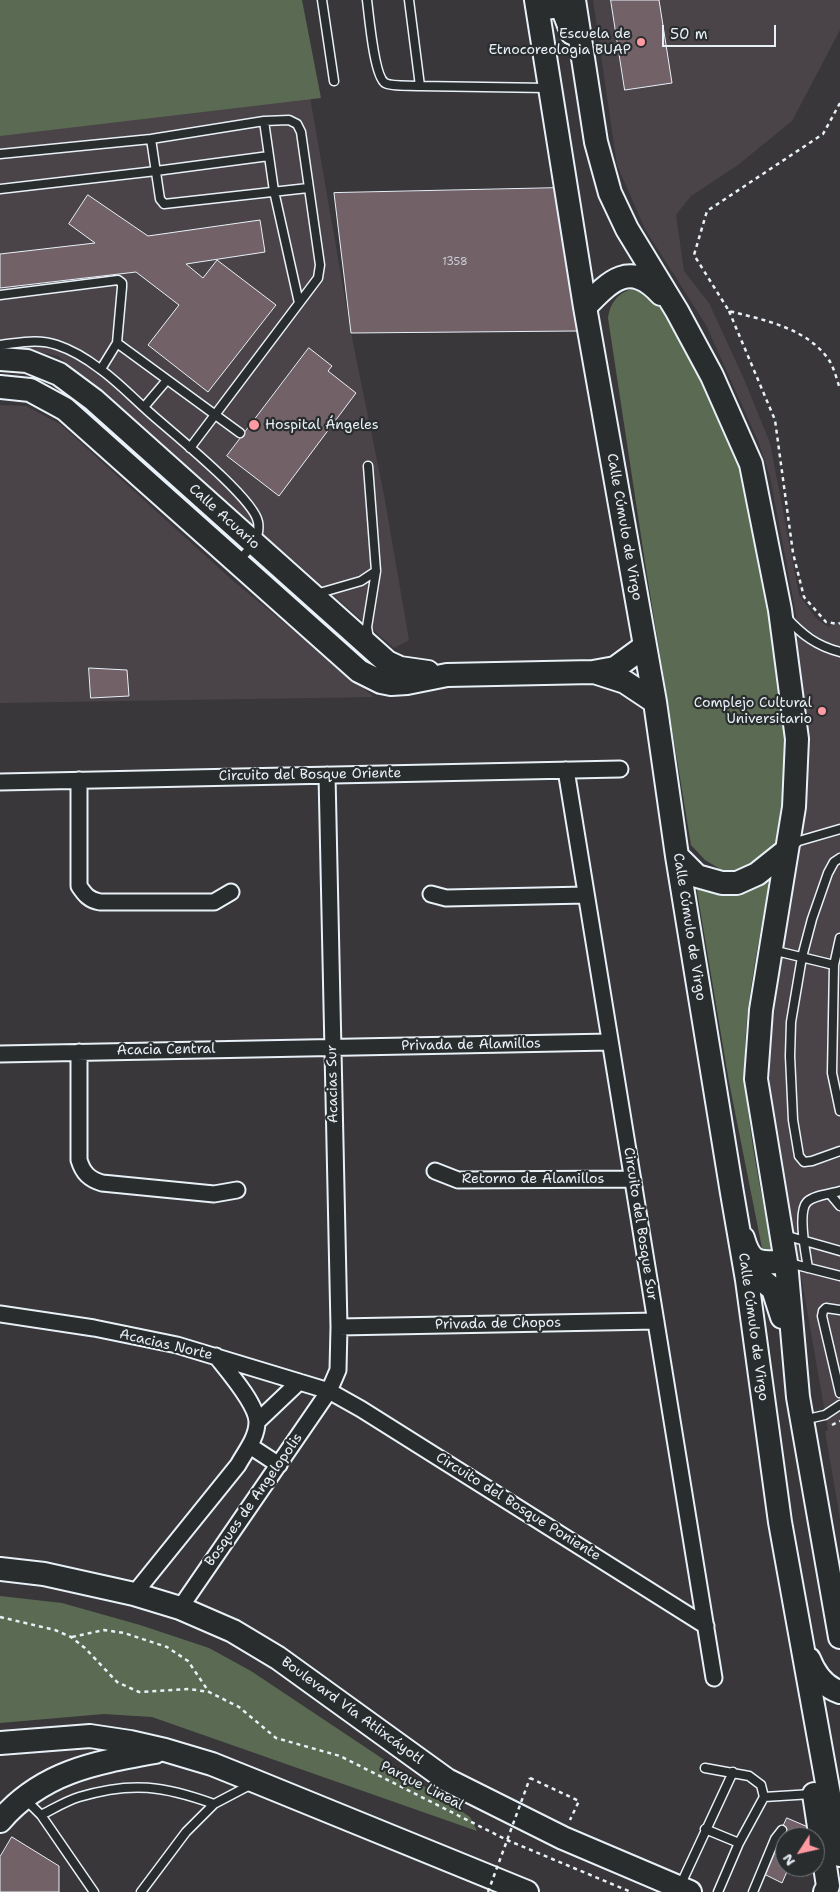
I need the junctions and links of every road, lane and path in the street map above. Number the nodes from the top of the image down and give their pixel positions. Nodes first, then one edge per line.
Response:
1 (322, 0) edge
2 (367, 0) edge
3 (409, 0) edge
4 (574, 0) edge
5 (537, 4) edge
6 (584, 64) junction
7 (334, 81) dead end
8 (420, 86) junction
9 (550, 88) junction
10 (840, 102) edge
11 (264, 120) junction
12 (151, 139) junction
13 (0, 154) edge
14 (269, 156) junction
15 (156, 172) junction
16 (308, 188) junction
17 (0, 189) edge
18 (274, 191) junction
19 (0, 295) edge
20 (299, 303) junction
21 (585, 308) junction
22 (677, 311) junction
23 (729, 311) junction
24 (117, 342) junction
25 (0, 345) edge
26 (0, 359) edge
27 (101, 369) junction
28 (167, 380) junction
29 (0, 387) edge
30 (840, 389) edge
31 (144, 407) junction
32 (214, 415) junction
33 (240, 433) dead end
34 (190, 448) junction
35 (368, 466) dead end
36 (254, 544) junction
37 (237, 563) junction
38 (376, 571) junction
39 (312, 595) junction
40 (780, 610) junction
41 (840, 623) edge
42 (645, 646) junction
43 (371, 648) junction
44 (840, 652) edge
45 (593, 672) junction
46 (446, 675) junction
47 (655, 702) junction
48 (620, 769) dead end
49 (566, 770) junction
50 (327, 775) junction
51 (79, 780) junction
52 (0, 782) edge
53 (840, 829) edge
54 (786, 850) junction
55 (677, 856) junction
56 (840, 858) edge
57 (231, 892) dead end
58 (431, 894) dead end
59 (586, 895) junction
60 (840, 938) edge
61 (770, 950) junction
62 (802, 957) junction
63 (834, 965) junction
64 (610, 1042) junction
65 (332, 1047) junction
66 (79, 1052) junction
67 (0, 1054) edge
68 (840, 1111) edge
69 (840, 1151) edge
70 (435, 1171) dead end
71 (633, 1179) junction
72 (237, 1190) dead end
73 (840, 1191) edge
74 (732, 1193) junction
75 (830, 1194) junction
76 (840, 1206) edge
77 (781, 1234) junction
78 (803, 1241) junction
79 (840, 1251) edge
80 (786, 1262) junction
81 (808, 1268) junction
82 (840, 1276) edge
83 (748, 1280) junction
84 (840, 1310) edge
85 (0, 1314) edge
86 (656, 1321) junction
87 (339, 1328) junction
88 (793, 1344) junction
89 (216, 1356) junction
90 (837, 1368) edge
91 (299, 1382) junction
92 (328, 1391) junction
93 (840, 1394) edge
94 (840, 1405) edge
95 (802, 1420) junction
96 (258, 1421) junction
97 (250, 1446) junction
98 (279, 1465) junction
99 (789, 1568) junction
100 (0, 1569) edge
101 (134, 1594) junction
102 (180, 1608) junction
103 (0, 1617) edge
104 (706, 1626) junction
105 (799, 1627) junction
106 (840, 1634) edge
107 (71, 1637) junction
108 (714, 1678) dead end
109 (209, 1692) junction
110 (840, 1692) edge
111 (0, 1743) edge
112 (165, 1750) junction
113 (706, 1768) dead end
114 (733, 1772) junction
115 (257, 1782) junction
116 (814, 1794) junction
117 (24, 1797) junction
118 (764, 1797) junction
119 (579, 1801) dead end
120 (214, 1804) junction
121 (41, 1815) junction
122 (0, 1822) edge
123 (705, 1829) junction
124 (775, 1839) edge
125 (507, 1840) junction
126 (739, 1843) junction
127 (840, 1854) edge
128 (685, 1890) edge
129 (94, 1892) edge
130 (141, 1892) edge
131 (488, 1892) edge
132 (527, 1892) edge
133 (631, 1892) edge
134 (718, 1892) edge
135 (752, 1892) edge
136 (825, 1892) edge

1 - 7 lane
2 - 8 lane
3 - 8 lane
4 - 6 main road
5 - 6 main road
5 - 9 main road, Calle Cúmulo de Virgo
6 - 22 main road
8 - 9 lane
9 - 21 main road, Calle Cúmulo de Virgo
10 - 23 path
11 - 12 lane
11 - 14 lane
11 - 16 lane
12 - 13 lane
12 - 15 lane
14 - 15 lane
14 - 18 lane
15 - 17 lane
15 - 18 lane
16 - 18 lane
16 - 20 lane
18 - 20 lane
19 - 24 lane
20 - 32 lane
21 - 22 main road
21 - 42 main road, Calle Cúmulo de Virgo
22 - 40 main road
23 - 30 path
23 - 41 path
24 - 27 lane
24 - 28 lane
25 - 27 lane
26 - 36 main road, Calle Acuario
27 - 31 lane
28 - 31 lane
28 - 32 lane
29 - 37 main road, Calle Acuario
31 - 34 lane
32 - 33 lane
32 - 34 lane
34 - 36 lane
35 - 38 lane
36 - 37 lane
36 - 39 main road, Calle Acuario
37 - 46 main road, Calle Acuario
38 - 39 lane
38 - 43 lane
39 - 43 main road, Calle Acuario
40 - 44 lane
40 - 54 main road
42 - 45 main road, Calle Acuario
42 - 47 main road, Calle Cúmulo de Virgo
43 - 46 main road, Calle Acuario
45 - 46 main road, Calle Acuario
45 - 47 main road, Calle Acuario
47 - 55 main road, Calle Cúmulo de Virgo
48 - 49 street, Circuito del Bosque Oriente
49 - 50 street, Circuito del Bosque Oriente
49 - 59 street, Circuito del Bosque Sur
50 - 51 street, Circuito del Bosque Oriente
50 - 65 street, Acacias Sur
51 - 52 street, Circuito del Bosque Oriente
51 - 57 street
53 - 54 lane
54 - 55 main road
54 - 61 main road
55 - 74 main road, Calle Cúmulo de Virgo
56 - 62 lane
58 - 59 street
59 - 64 street, Circuito del Bosque Sur
60 - 63 lane
61 - 62 lane
61 - 77 main road
62 - 63 lane
62 - 69 lane
63 - 68 lane
64 - 65 street, Privada de Alamillos
64 - 71 street, Circuito del Bosque Sur
65 - 66 street, Acacia Central
65 - 87 street, Acacias Sur
66 - 67 street, Acacia Central
66 - 72 street
70 - 71 street, Retorno de Alamillos
71 - 86 street, Circuito del Bosque Sur
73 - 75 lane
74 - 80 main road
74 - 83 main road, Calle Cúmulo de Virgo
75 - 76 lane
75 - 78 lane
77 - 78 lane
77 - 80 main road
78 - 79 lane
78 - 81 lane
80 - 81 lane
80 - 88 main road
81 - 82 lane
83 - 88 main road
83 - 99 main road, Calle Cúmulo de Virgo
84 - 90 lane
85 - 89 street, Acacias Norte
86 - 87 street, Privada de Chopos
86 - 104 street, Circuito del Bosque Sur
87 - 92 street, Acacias Sur
88 - 95 main road
89 - 91 street, Acacias Norte
89 - 96 street
90 - 93 lane
91 - 92 street, Acacias Norte
91 - 96 street
92 - 98 street, Bosques de Angelopolis
92 - 104 street, Circuito del Bosque Poniente
94 - 95 lane
95 - 106 main road
96 - 97 street
97 - 98 street
97 - 101 street
98 - 102 street, Bosques de Angelopolis
99 - 105 main road, Calle Cúmulo de Virgo
99 - 116 main road
100 - 101 main road, Boulevard Vía Atlixcáyotl
101 - 102 main road, Boulevard Vía Atlixcáyotl
102 - 128 main road, Boulevard Vía Atlixcáyotl
103 - 107 path, Parque Lineal
104 - 108 street, Circuito del Bosque Sur
105 - 110 main road
105 - 127 main road, Calle Cúmulo de Virgo
107 - 109 path, Parque Lineal
107 - 109 path, Parque Lineal
109 - 125 path, Parque Lineal
111 - 112 main road
112 - 115 main road
112 - 117 main road
113 - 114 lane
114 - 118 lane
114 - 123 lane
115 - 120 lane
115 - 132 main road
116 - 118 lane
116 - 136 main road
117 - 121 lane
117 - 122 main road
118 - 126 lane
119 - 125 path, bridge
120 - 121 lane
120 - 130 lane
121 - 129 lane
123 - 126 lane
123 - 128 lane
124 - 135 lane
125 - 131 path, bridge
125 - 133 path, Parque Lineal
126 - 134 lane

